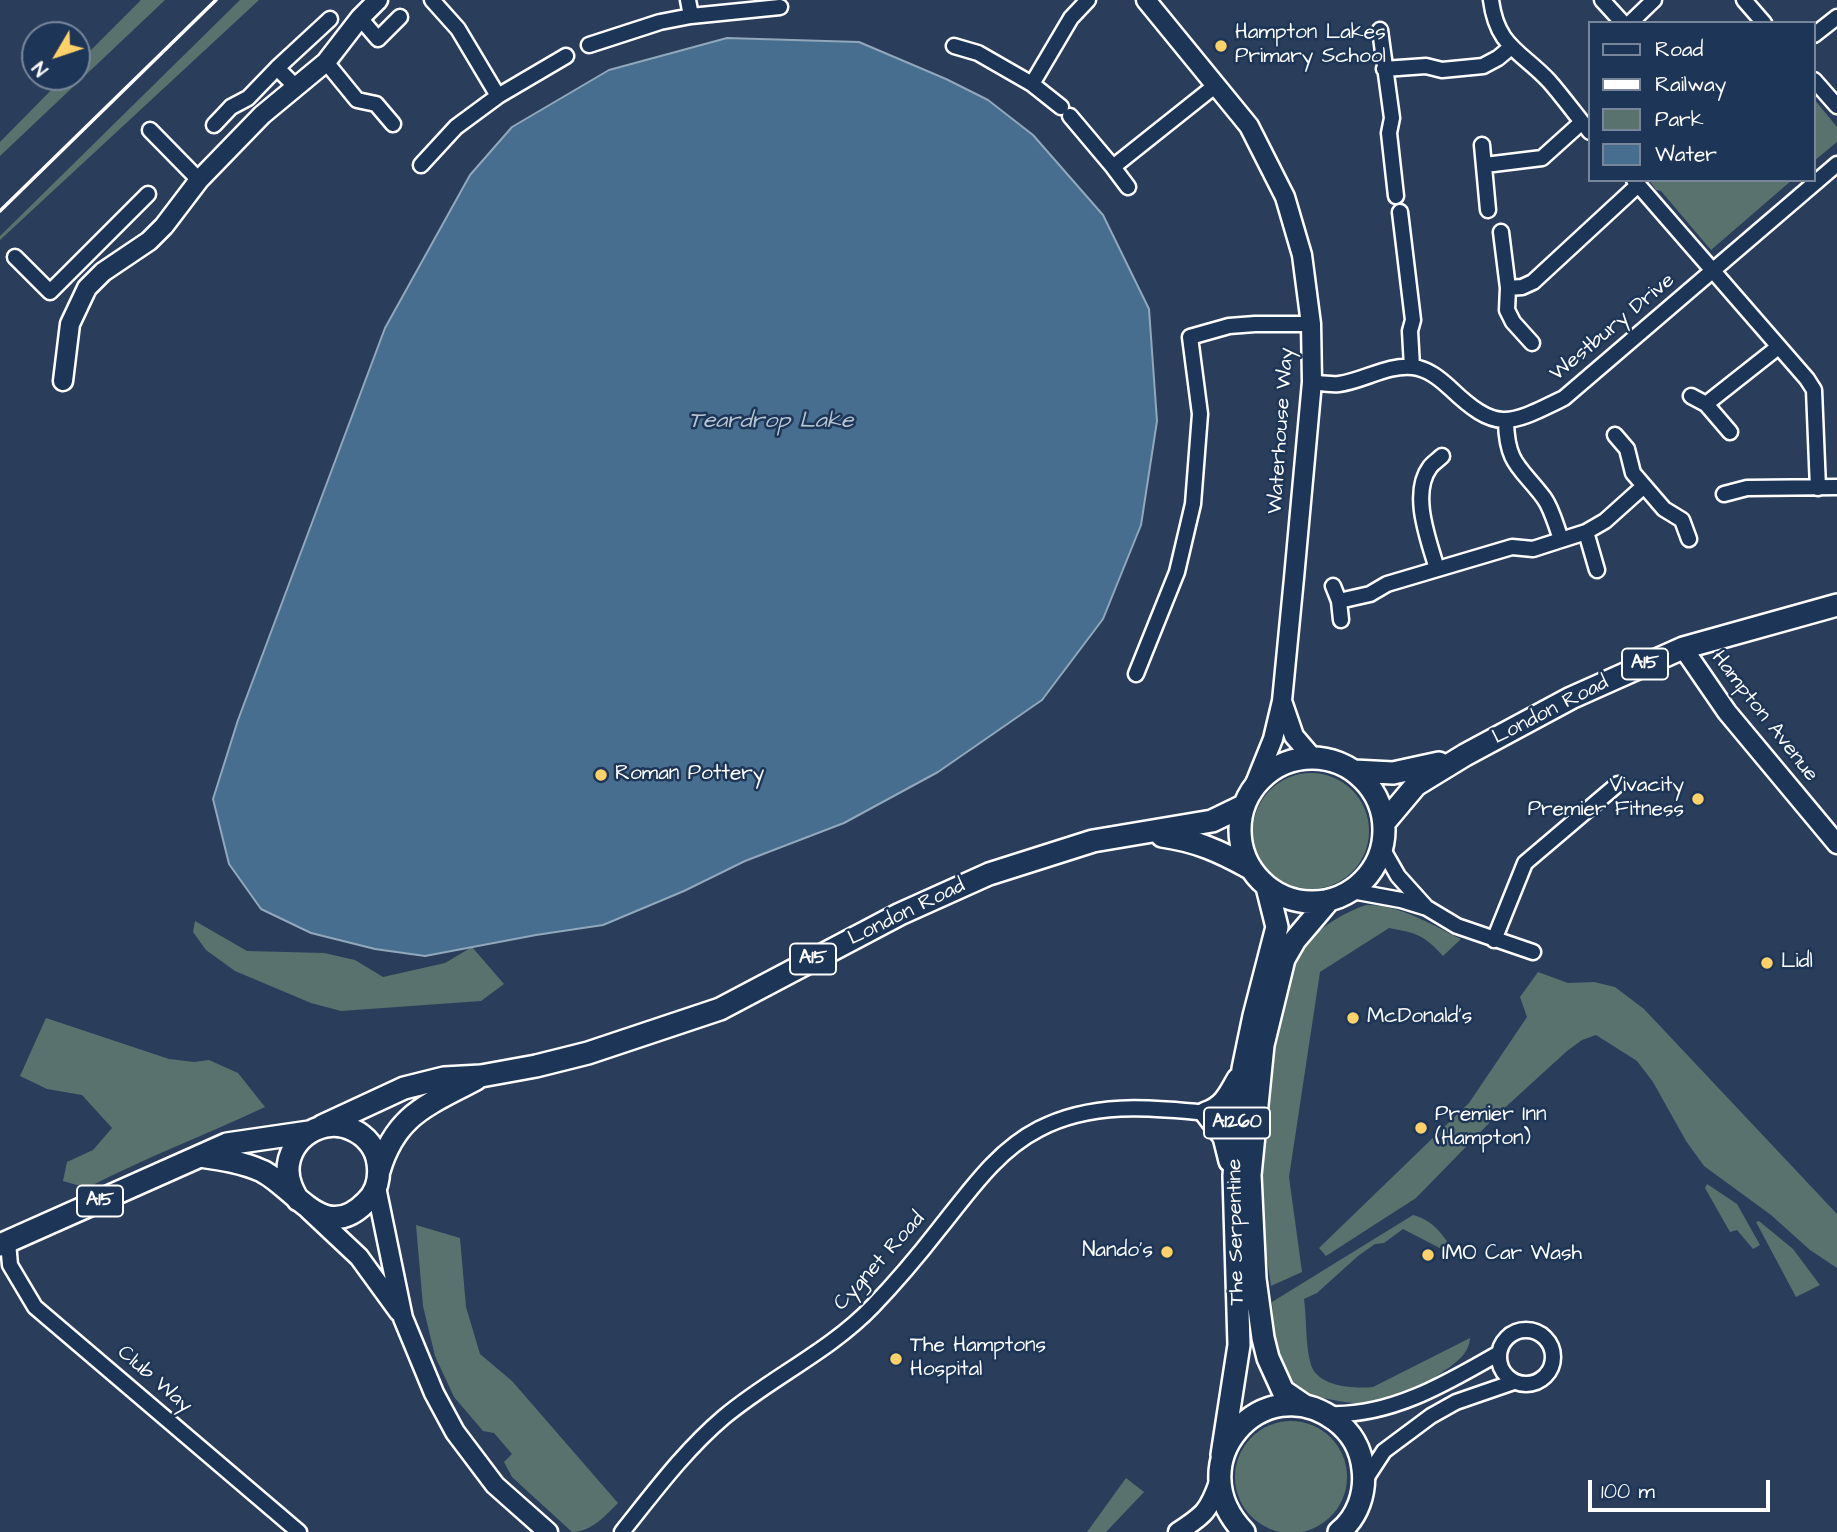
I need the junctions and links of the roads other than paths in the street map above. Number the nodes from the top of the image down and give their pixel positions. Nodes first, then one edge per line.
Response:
1 (432, 0) edge
2 (688, 0) edge
3 (1088, 0) edge
4 (1146, 0) edge
5 (1491, 0) edge
6 (1602, 0) edge
7 (1654, 0) edge
8 (1744, 0) edge
9 (367, 7) edge
10 (779, 7) dead end
11 (691, 16) junction
12 (400, 17) dead end
13 (1837, 17) edge
14 (330, 19) dead end
15 (1621, 21) edge
16 (1632, 21) edge
17 (1762, 21) edge
18 (1380, 30) dead end
19 (1816, 33) edge
20 (589, 45) dead end
21 (954, 46) dead end
22 (1510, 48) junction
23 (566, 56) dead end
24 (326, 62) junction
25 (277, 68) junction
26 (1384, 69) junction
27 (1816, 82) edge
28 (1032, 84) junction
29 (1216, 85) junction
30 (296, 87) junction
31 (498, 96) junction
32 (1837, 106) edge
33 (393, 124) dead end
34 (214, 125) dead end
35 (1586, 127) edge
36 (149, 130) dead end
37 (1482, 145) dead end
38 (421, 164) dead end
39 (1837, 164) edge
40 (1485, 165) junction
41 (1113, 167) junction
42 (199, 180) junction
43 (1816, 182) edge
44 (1816, 182) edge
45 (1636, 183) edge
46 (1128, 187) dead end
47 (149, 194) dead end
48 (1396, 195) dead end
49 (1488, 210) dead end
50 (1400, 212) dead end
51 (1501, 232) dead end
52 (88, 253) junction
53 (15, 257) dead end
54 (1713, 270) junction
55 (103, 272) junction
56 (1508, 288) junction
57 (1311, 324) junction
58 (1532, 343) dead end
59 (1777, 348) junction
60 (1412, 367) junction
61 (63, 381) dead end
62 (1312, 382) junction
63 (1691, 396) dead end
64 (1706, 404) junction
65 (1506, 422) junction
66 (1730, 432) dead end
67 (1615, 435) dead end
68 (1442, 456) dead end
69 (1644, 486) junction
70 (1837, 487) edge
71 (1818, 488) junction
72 (1724, 494) dead end
73 (1586, 532) junction
74 (1561, 539) junction
75 (1689, 539) dead end
76 (1437, 569) junction
77 (1597, 570) dead end
78 (1333, 586) dead end
79 (1339, 601) junction
80 (1837, 605) edge
81 (1341, 620) dead end
82 (1683, 648) junction
83 (1142, 669) dead end
84 (1282, 701) junction
85 (1465, 755) junction
86 (1312, 757) junction
87 (1354, 771) junction
88 (1618, 784) dead end
89 (1254, 786) junction
90 (1243, 806) junction
91 (1384, 823) junction
92 (1142, 834) junction
93 (1837, 844) edge
94 (1382, 848) junction
95 (1250, 868) junction
96 (1267, 887) junction
97 (1352, 891) junction
98 (1329, 900) junction
99 (1427, 908) junction
100 (1494, 940) junction
101 (1533, 952) dead end
102 (1244, 1069) junction
103 (481, 1076) junction
104 (1206, 1113) junction
105 (315, 1129) junction
106 (200, 1156) junction
107 (1234, 1176) junction
108 (378, 1179) junction
109 (303, 1205) junction
110 (4, 1244) edge
111 (403, 1318) junction
112 (1499, 1353) junction
113 (1514, 1382) junction
114 (1304, 1406) junction
115 (1326, 1414) junction
116 (1223, 1455) junction
117 (1365, 1480) junction
118 (1219, 1482) junction
119 (1354, 1522) edge
120 (299, 1532) edge
121 (548, 1532) edge
122 (622, 1532) edge
123 (1178, 1532) edge
124 (1244, 1532) edge
125 (1339, 1532) edge

1 - 31 street
2 - 11 street
3 - 28 street
4 - 29 street, Waterhouse Way
5 - 22 street
6 - 15 street
7 - 16 street
8 - 17 street
9 - 12 street
9 - 24 street
10 - 11 street
11 - 20 street
13 - 19 street
14 - 25 street
18 - 26 street
21 - 28 street
22 - 26 street
22 - 35 street
23 - 31 street
24 - 30 street
24 - 33 street
25 - 30 street
25 - 34 street
26 - 48 street
27 - 32 street
28 - 41 street
29 - 41 street
29 - 57 street, Waterhouse Way
30 - 42 street
31 - 38 street
35 - 40 street
36 - 42 street
37 - 40 street
39 - 44 street, Westbury Drive
40 - 49 street
41 - 46 street
42 - 55 street
43 - 54 street, Westbury Drive
45 - 54 street
45 - 56 street
47 - 52 street
50 - 60 street
51 - 56 street
52 - 53 street
52 - 55 street
54 - 59 street
54 - 65 street, Westbury Drive
55 - 61 street
56 - 58 street
57 - 62 street, Waterhouse Way
57 - 83 street
59 - 64 street
59 - 71 street
60 - 62 street
60 - 65 street
62 - 84 street, Waterhouse Way
63 - 64 street
64 - 66 street
65 - 74 street
67 - 69 street
68 - 76 street
69 - 73 street
69 - 75 street
70 - 71 street
71 - 72 street
73 - 74 street
73 - 77 street
74 - 76 street
76 - 79 street
78 - 79 street
79 - 81 street
80 - 82 main road, London Road / A15
82 - 85 main road, London Road / A15
82 - 93 street, Hampton Avenue
84 - 86 street, Waterhouse Way
84 - 89 street, Waterhouse Way
85 - 87 main road, London Road / A15
85 - 91 main road, London Road / A15
86 - 87 main road
86 - 89 main road
87 - 91 main road
88 - 100 street
89 - 90 main road
90 - 92 main road, London Road / A15
90 - 95 main road
91 - 94 main road
92 - 95 main road, London Road / A15
92 - 103 main road, London Road / A15
94 - 97 main road
94 - 99 street
95 - 96 main road
96 - 98 main road
96 - 102 main road, The Serpentine / A1260
97 - 98 main road
97 - 99 street
98 - 114 main road, The Serpentine / A1260
99 - 100 street
100 - 101 street
102 - 104 main road
102 - 107 main road, The Serpentine / A1260
103 - 105 main road, London Road / A15
103 - 108 main road, London Road / A15
104 - 107 main road
104 - 122 street, Cygnet Road
105 - 106 main road, London Road / A15
105 - 108 main road, A15
105 - 109 main road
106 - 109 main road, A15
106 - 110 main road, London Road / A15
107 - 116 main road, The Serpentine / A1260
108 - 109 main road, A15
108 - 111 street
109 - 111 street
110 - 120 street, Club Way
111 - 121 street
112 - 113 street
112 - 113 street
112 - 115 street
113 - 117 street
114 - 115 main road
114 - 116 main road
115 - 117 main road
116 - 118 main road, The Serpentine
117 - 119 main road
118 - 123 street
118 - 124 main road
119 - 125 main road

